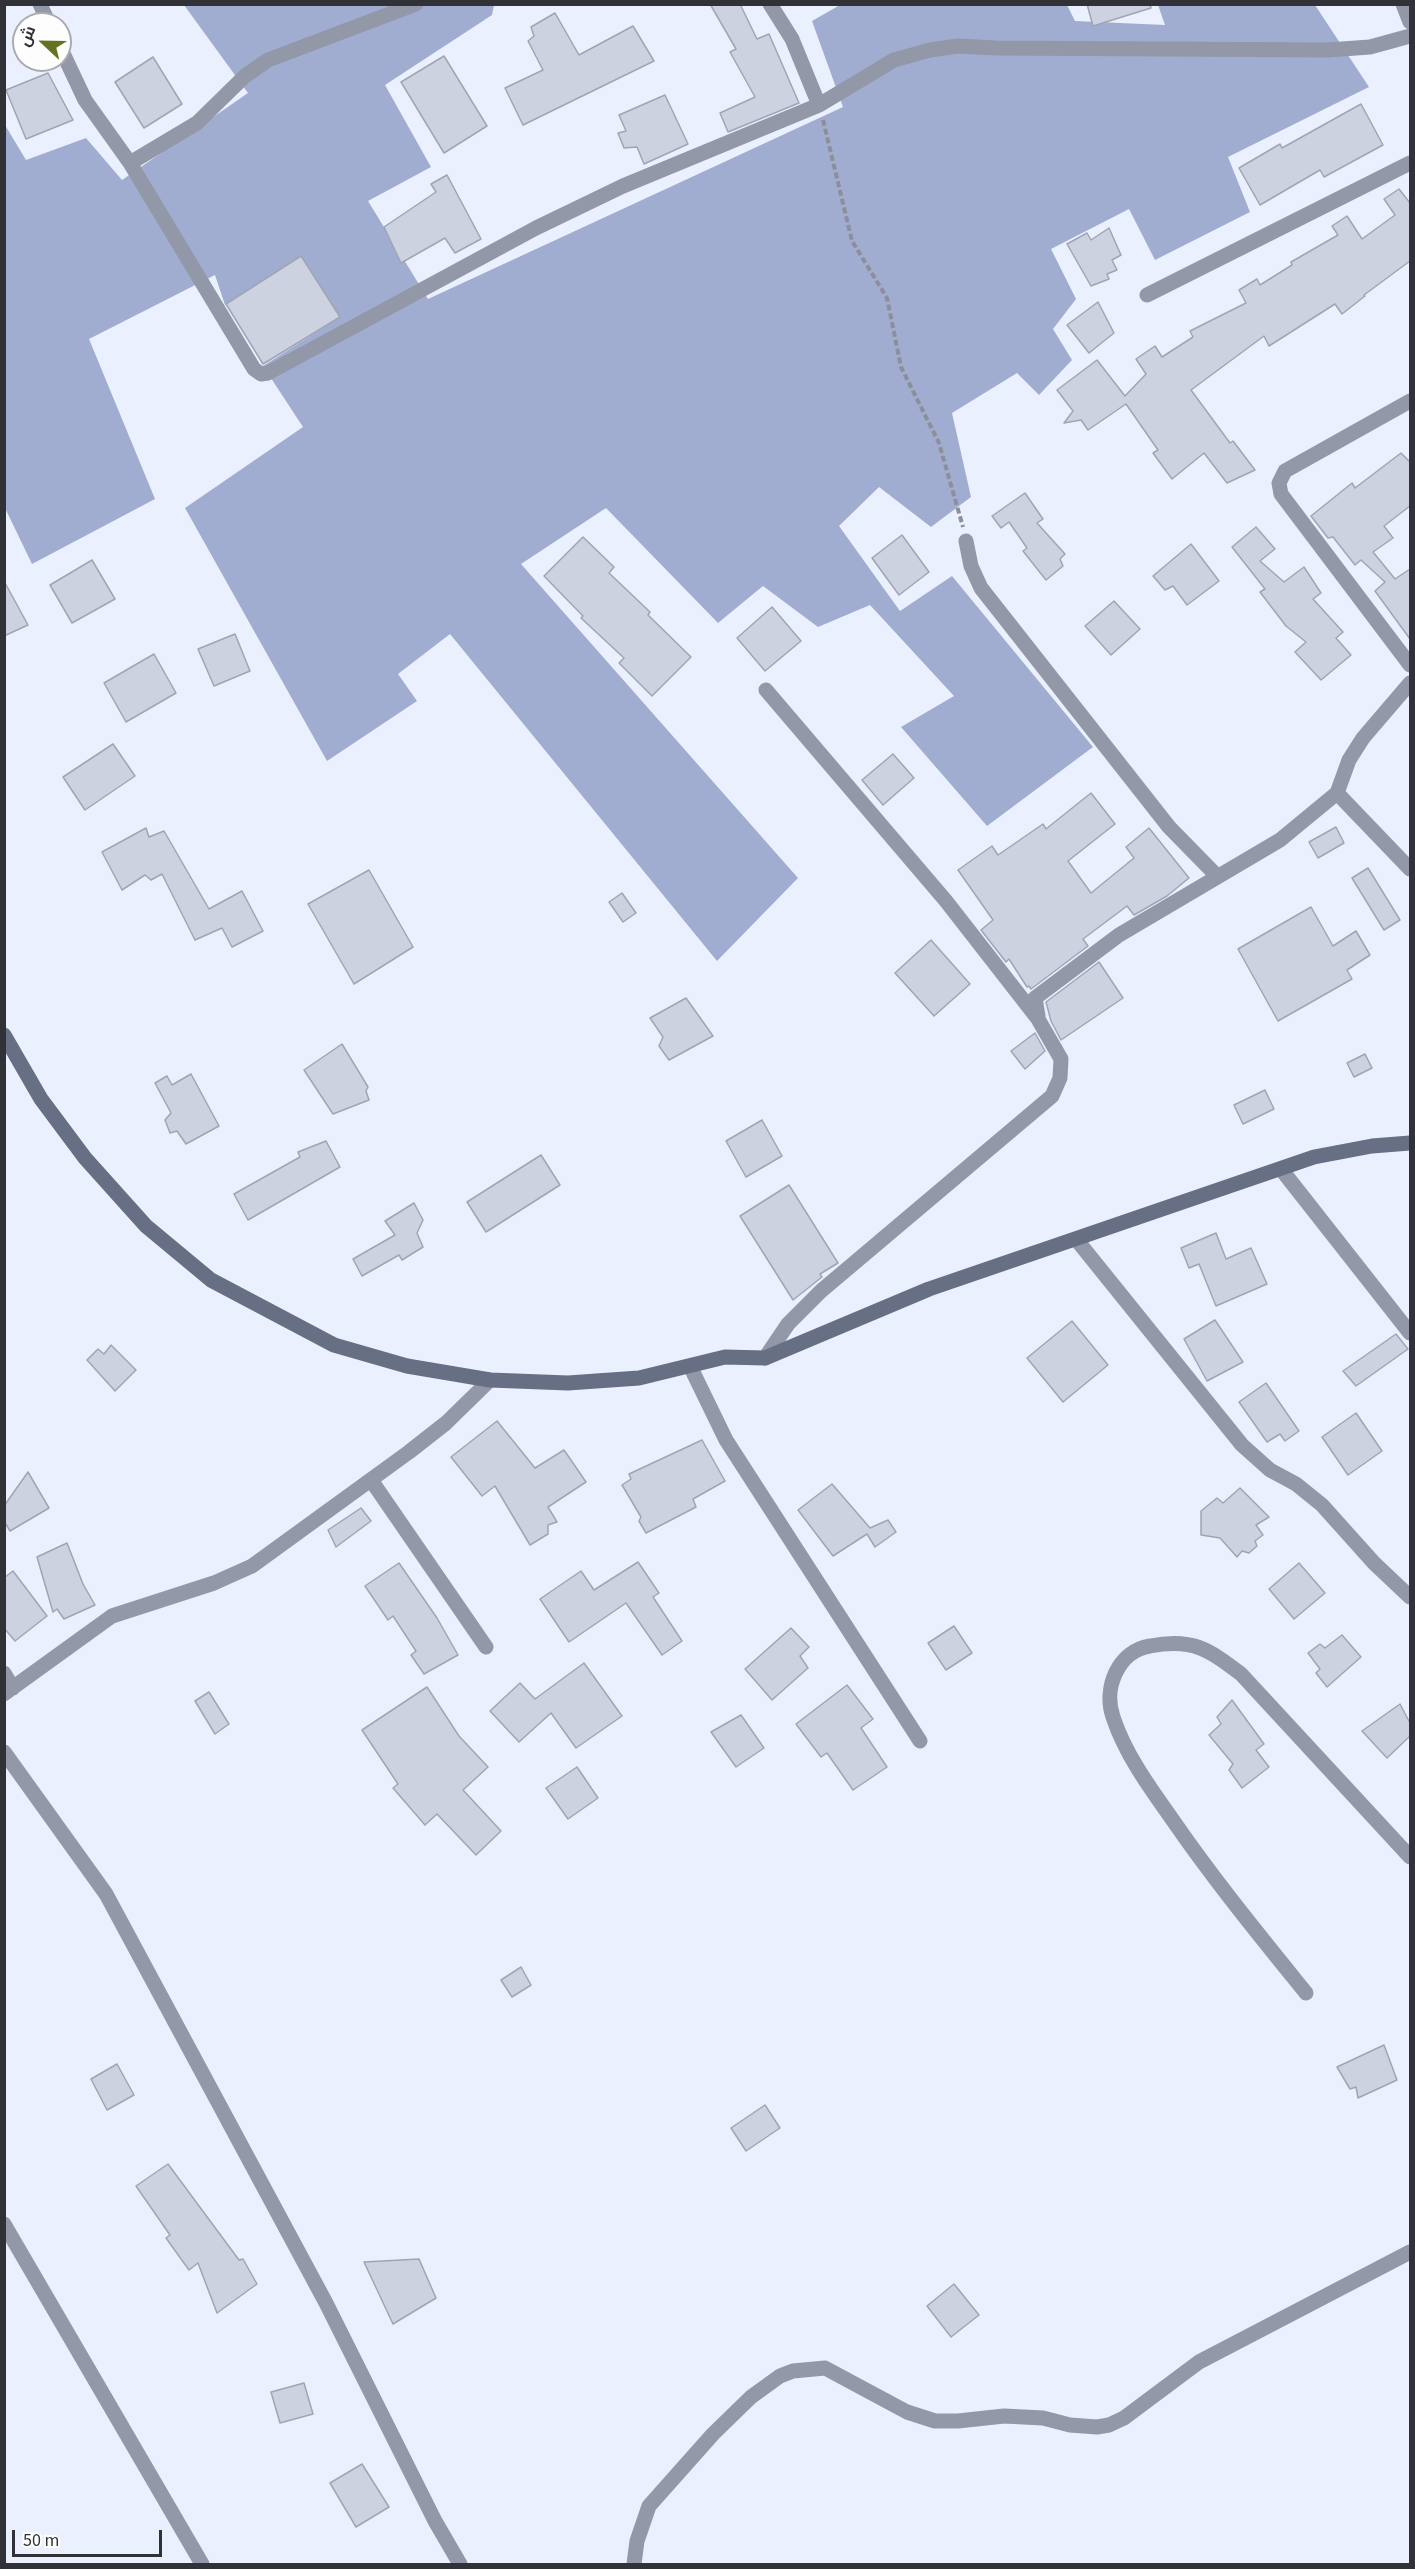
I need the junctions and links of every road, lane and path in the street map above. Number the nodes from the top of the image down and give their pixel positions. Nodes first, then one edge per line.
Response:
1 (416, 4) edge
2 (770, 4) edge
3 (1402, 4) edge
4 (1410, 22) edge
5 (1410, 36) edge
6 (72, 72) edge
7 (819, 105) junction
8 (130, 163) junction
9 (1410, 163) edge
10 (1147, 295) dead end
11 (1410, 401) edge
12 (966, 541) joint
13 (1410, 665) edge
14 (1410, 682) edge
15 (766, 690) dead end
16 (1337, 793) junction
17 (1410, 869) edge
18 (1217, 876) junction
19 (1038, 1018) junction
20 (4, 1035) edge
21 (1410, 1143) edge
22 (1281, 1169) junction
23 (1076, 1239) junction
24 (1410, 1333) edge
25 (765, 1358) junction
26 (690, 1366) junction
27 (490, 1380) junction
28 (371, 1480) junction
29 (1410, 1597) edge
30 (486, 1647) dead end
31 (4, 1673) edge
32 (9, 1691) edge
33 (920, 1741) dead end
34 (4, 1752) edge
35 (1410, 1857) edge
36 (1306, 1993) dead end
37 (4, 2224) edge
38 (1410, 2252) edge
39 (202, 2565) edge
40 (460, 2565) edge
41 (634, 2565) edge

1 - 8 street
2 - 7 street
3 - 4 street
5 - 7 street
6 - 8 street
7 - 8 street
7 - 12 path
9 - 10 street
11 - 13 street
12 - 18 street
14 - 16 street
15 - 19 street
16 - 17 street
16 - 18 street
18 - 19 street
19 - 25 street
20 - 27 main road
21 - 22 main road
22 - 23 main road
22 - 24 street
23 - 25 main road
23 - 29 street
25 - 26 main road
26 - 27 main road
26 - 33 street
27 - 28 street
28 - 30 street
28 - 32 street
31 - 32 street
34 - 40 street
35 - 36 street
37 - 39 street
38 - 41 street

